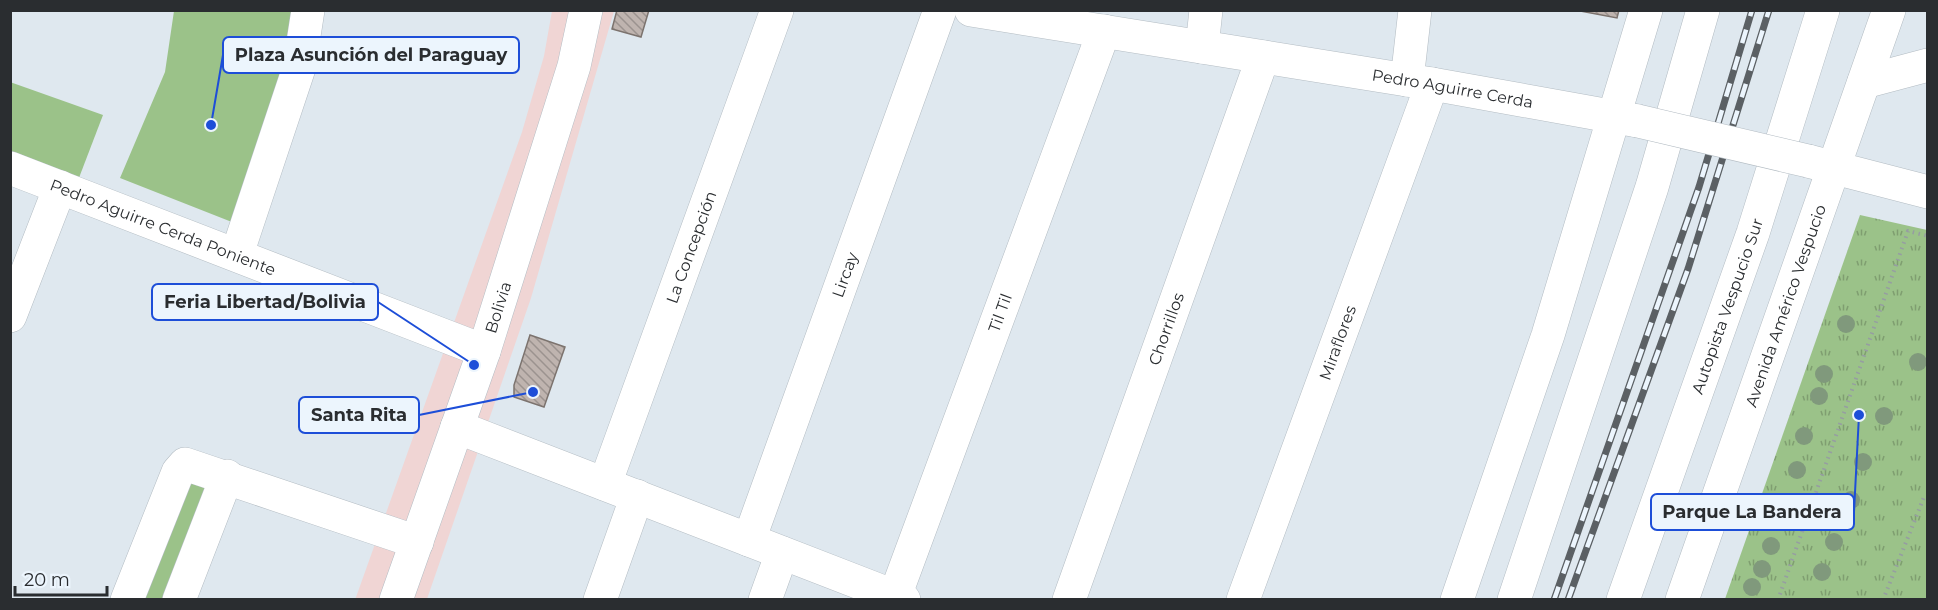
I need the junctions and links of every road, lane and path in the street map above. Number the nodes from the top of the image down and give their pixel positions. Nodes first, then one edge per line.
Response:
1 (308, 10) edge
2 (586, 10) edge
3 (777, 10) edge
4 (940, 10) edge
5 (1206, 10) edge
6 (1415, 10) edge
7 (1647, 10) edge
8 (1703, 10) edge
9 (1823, 10) edge
10 (1889, 10) edge
11 (984, 12) edge
12 (1104, 31) junction
13 (1202, 47) junction
14 (1263, 57) junction
15 (1928, 65) edge
16 (1419, 82) junction
17 (1863, 82) junction
18 (1627, 119) junction
19 (1821, 164) junction
20 (10, 168) edge
21 (60, 187) junction
22 (1928, 192) edge
23 (1928, 236) edge
24 (237, 254) junction
25 (10, 316) edge
26 (484, 351) junction
27 (457, 427) junction
28 (227, 476) junction
29 (605, 484) junction
30 (637, 496) junction
31 (1928, 497) edge
32 (749, 540) junction
33 (417, 542) junction
34 (782, 553) junction
35 (900, 598) edge
36 (126, 600) edge
37 (179, 600) edge
38 (396, 600) edge
39 (600, 600) edge
40 (765, 600) edge
41 (1069, 600) edge
42 (1243, 600) edge
43 (1457, 600) edge
44 (1514, 600) edge
45 (1623, 600) edge
46 (1682, 600) edge
47 (1778, 600) edge
48 (1883, 600) edge

1 - 24 main road
2 - 26 main road, Bolivia
3 - 29 main road, La Concepción
4 - 32 main road, Lircay
5 - 13 main road
6 - 16 main road, Miraflores
7 - 18 main road
8 - 44 main road
9 - 45 main road, Autopista Vespucio Sur
10 - 17 main road, Avenida Américo Vespucio
11 - 12 main road, Pedro Aguirre Cerda
12 - 13 main road, Pedro Aguirre Cerda
12 - 35 main road, Til Til
13 - 14 main road, Pedro Aguirre Cerda
14 - 16 main road, Pedro Aguirre Cerda
14 - 41 main road, Chorrillos
15 - 17 main road
16 - 18 main road, Pedro Aguirre Cerda
16 - 42 main road, Miraflores
17 - 19 main road, Avenida Américo Vespucio
18 - 19 main road, Pedro Aguirre Cerda, bridge
18 - 43 main road
19 - 22 main road, Pedro Aguirre Cerda
19 - 46 main road, Avenida Américo Vespucio
20 - 21 main road, Pedro Aguirre Cerda Poniente
21 - 24 main road, Pedro Aguirre Cerda Poniente
21 - 25 main road
23 - 47 path
24 - 26 main road, Pedro Aguirre Cerda Poniente
26 - 27 main road, Bolivia
27 - 29 main road
27 - 33 main road, Bolivia
28 - 33 main road
28 - 36 main road
28 - 37 main road
29 - 30 main road
30 - 32 main road
30 - 39 main road
31 - 48 path
32 - 34 main road
33 - 38 main road, Bolivia
34 - 35 main road
34 - 40 main road

